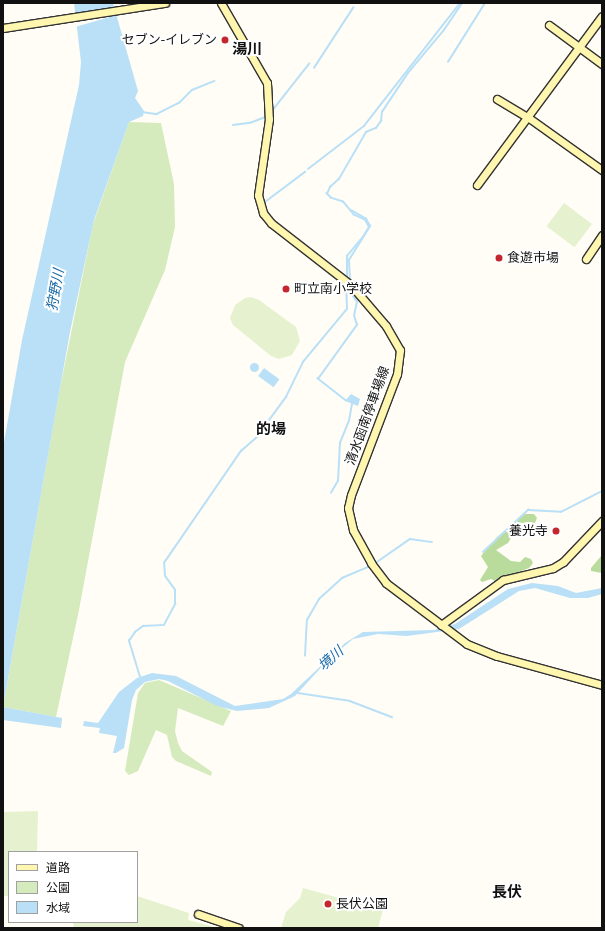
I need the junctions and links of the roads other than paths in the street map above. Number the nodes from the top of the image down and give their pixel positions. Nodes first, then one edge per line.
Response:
1 (165, 3) edge
2 (221, 3) edge
3 (602, 16) edge
4 (549, 25) dead end
5 (3, 28) edge
6 (579, 47) junction
7 (602, 64) edge
8 (497, 99) dead end
9 (529, 118) junction
10 (602, 170) edge
11 (477, 185) dead end
12 (602, 235) edge
13 (586, 259) dead end
14 (602, 521) edge
15 (442, 625) junction
16 (602, 685) edge
17 (198, 914) dead end
18 (239, 928) edge

1 - 5 main road
2 - 15 main road, 清水函南停車場線
3 - 6 main road
4 - 6 main road
6 - 7 main road
6 - 9 main road
8 - 9 main road
9 - 10 main road
9 - 11 main road
12 - 13 main road
14 - 15 main road
15 - 16 main road, 清水函南停車場線
17 - 18 main road

